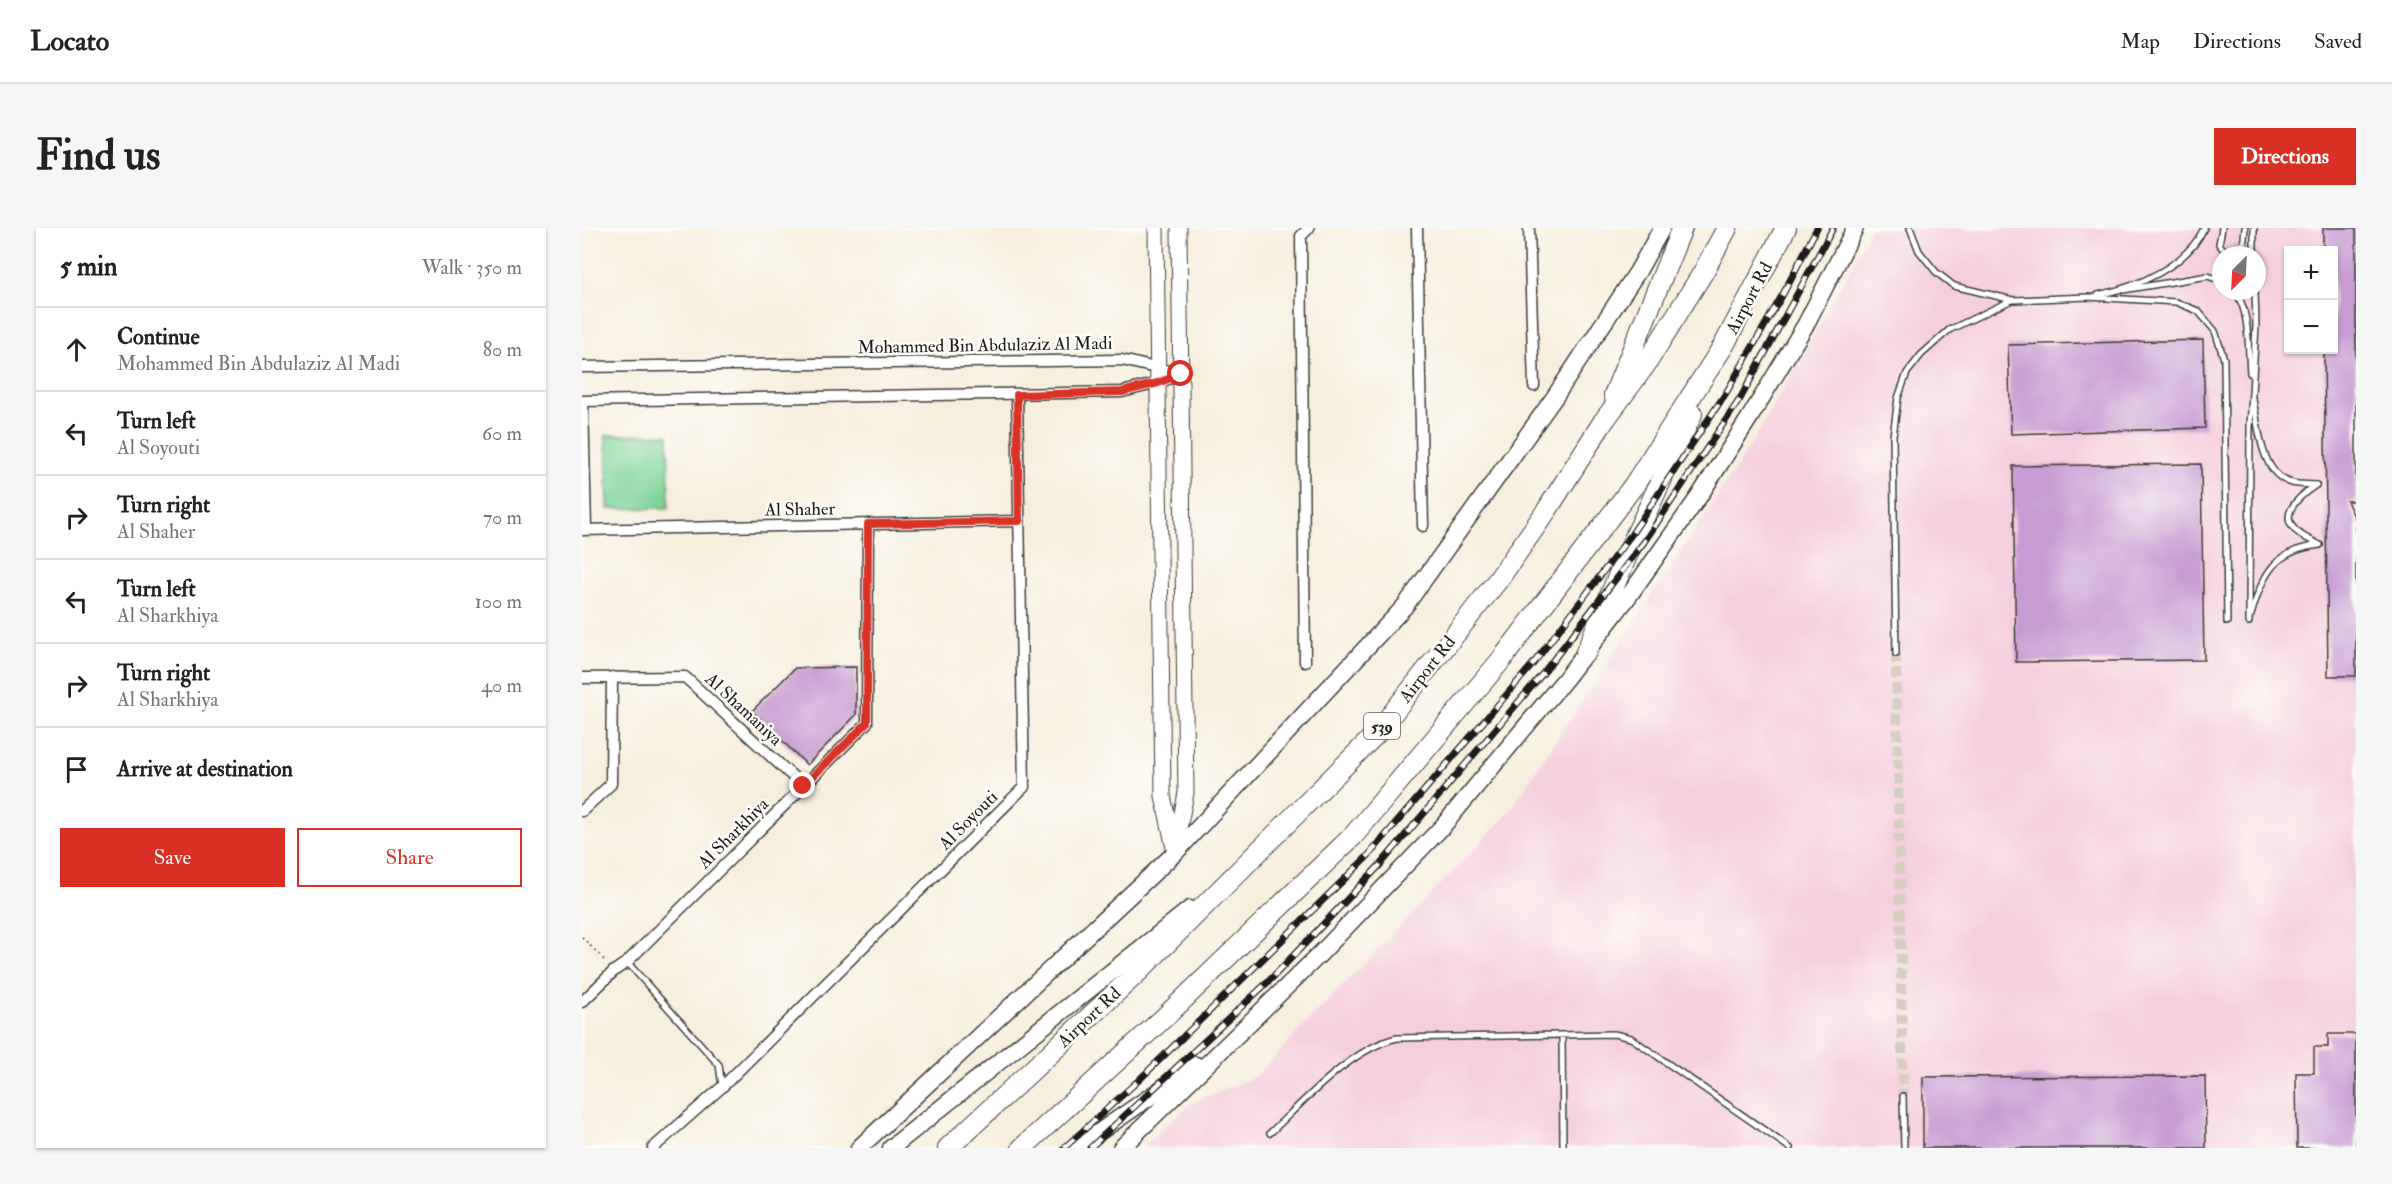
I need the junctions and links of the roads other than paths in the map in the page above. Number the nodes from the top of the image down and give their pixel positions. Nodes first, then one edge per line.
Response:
1 (1156, 228) edge
2 (1179, 228) edge
3 (1309, 228) edge
4 (1418, 228) edge
5 (1529, 228) edge
6 (1662, 228) edge
7 (1682, 228) edge
8 (1726, 228) edge
9 (1786, 228) edge
10 (1855, 228) edge
11 (1910, 228) edge
12 (2204, 228) edge
13 (2222, 228) edge
14 (2245, 228) edge
15 (2254, 228) edge
16 (2254, 246) edge
17 (2212, 278) edge
18 (2110, 292) junction
19 (2088, 297) junction
20 (2013, 300) junction
21 (2240, 300) edge
22 (2255, 300) edge
23 (1724, 345) junction
24 (582, 367) edge
25 (1181, 374) junction
26 (1158, 376) junction
27 (1534, 386) dead end
28 (2251, 390) junction
29 (1017, 395) junction
30 (582, 401) edge
31 (1603, 422) junction
32 (1019, 521) junction
33 (868, 524) junction
34 (1423, 526) dead end
35 (584, 530) edge
36 (2227, 622) dead end
37 (1586, 652) junction
38 (1896, 654) tunnel mouth
39 (1305, 662) dead end
40 (612, 677) junction
41 (582, 678) edge
42 (803, 786) junction
43 (582, 812) edge
44 (1174, 853) junction
45 (1251, 860) junction
46 (627, 962) junction
47 (582, 1002) edge
48 (1562, 1035) junction
49 (1231, 1041) junction
50 (722, 1087) junction
51 (1903, 1096) tunnel mouth
52 (1270, 1132) dead end
53 (653, 1148) edge
54 (859, 1148) edge
55 (891, 1148) edge
56 (948, 1148) edge
57 (1022, 1148) edge
58 (1076, 1148) edge
59 (1121, 1148) edge
60 (1563, 1148) edge
61 (1790, 1148) edge
62 (1904, 1148) edge

1 - 26 street
2 - 25 street
3 - 39 street
4 - 34 street
5 - 27 street
6 - 44 main road
7 - 31 highway
8 - 31 highway, Airport Rd / 539
9 - 23 highway, Airport Rd / 539
10 - 37 main road
11 - 20 lane
12 - 18 lane
13 - 14 lane
15 - 16 lane
17 - 18 lane
18 - 19 lane
19 - 20 lane
19 - 36 lane
20 - 38 lane
21 - 28 lane
22 - 28 lane
23 - 37 highway
23 - 57 highway, Airport Rd / 539
24 - 26 street, Mohammed Bin Abdulaziz Al Madi
25 - 26 street, Mohammed Bin Abdulaziz Al Madi
25 - 44 street
26 - 29 street, Mohammed Bin Abdulaziz Al Madi
26 - 44 street
28 - 28 lane
29 - 30 street, Mohammed Bin Abdulaziz Al Madi
29 - 32 street, Al Soyouti
30 - 35 street
31 - 45 highway, Airport Rd / 539
32 - 33 street, Al Shaher
32 - 50 street, Al Soyouti
33 - 35 street, Al Shaher
33 - 42 street, Al Sharkhiya
37 - 49 main road
40 - 41 street, Al Shamaniya
40 - 42 street, Al Shamaniya
40 - 43 street
42 - 46 street, Al Sharkhiya
44 - 54 main road
45 - 55 main road
45 - 56 highway, Airport Rd / 539
46 - 47 street, Al Sharkhiya
46 - 50 lane
48 - 52 lane
48 - 60 lane
48 - 61 lane
49 - 58 main road
49 - 59 main road
50 - 53 street, Al Soyouti
51 - 62 lane

